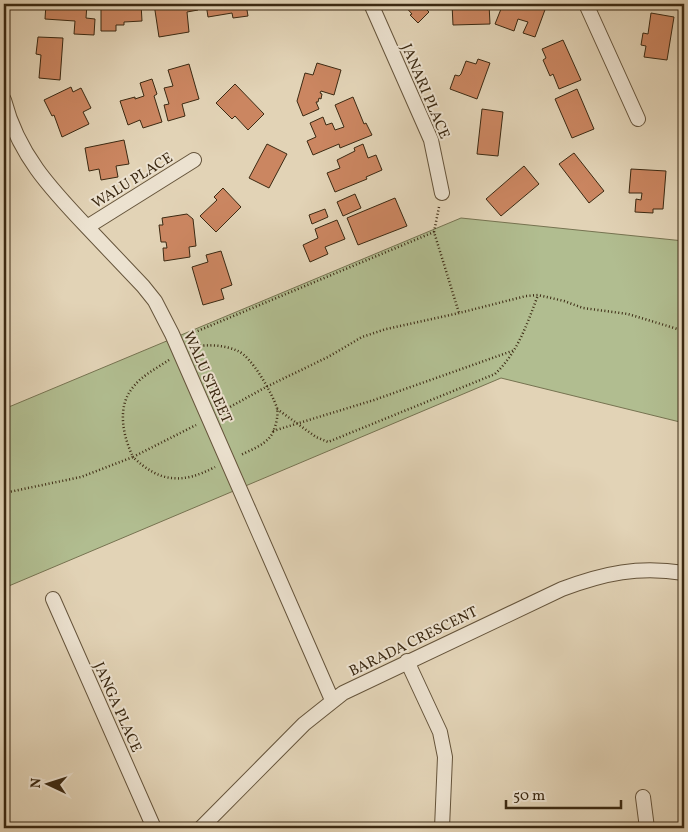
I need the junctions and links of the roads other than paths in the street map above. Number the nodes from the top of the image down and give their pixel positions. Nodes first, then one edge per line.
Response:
1 (371, 4) edge
2 (586, 4) edge
3 (4, 100) edge
4 (638, 119) dead end
5 (194, 160) dead end
6 (442, 193) road end
7 (87, 227) junction
8 (684, 573) edge
9 (53, 599) dead end
10 (407, 661) junction
11 (332, 700) junction
12 (643, 797) dead end
13 (154, 828) edge
14 (201, 828) edge
15 (442, 828) edge
16 (647, 828) edge

1 - 6 street, JANARI PLACE
2 - 4 street
3 - 7 street, WALU STREET
5 - 7 street, WALU PLACE
7 - 11 street, WALU STREET
8 - 10 street, BARADA CRESCENT
9 - 13 street, JANGA PLACE
10 - 11 street, BARADA CRESCENT
10 - 15 street
11 - 14 street, BARADA CRESCENT
12 - 16 street

